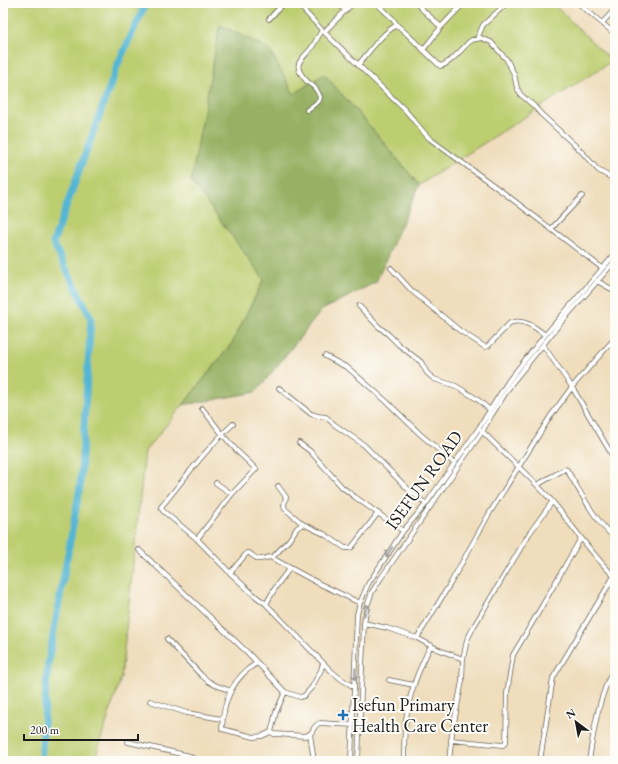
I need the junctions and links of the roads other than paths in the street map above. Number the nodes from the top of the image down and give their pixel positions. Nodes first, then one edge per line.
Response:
1 (284, 3) edge
2 (297, 3) edge
3 (337, 3) edge
4 (353, 3) edge
5 (376, 3) edge
6 (416, 3) edge
7 (456, 3) edge
8 (468, 3) edge
9 (507, 3) edge
10 (578, 3) edge
11 (460, 8) junction
12 (615, 9) edge
13 (345, 10) junction
14 (269, 19) dead end
15 (602, 23) junction
16 (397, 26) junction
17 (441, 27) junction
18 (323, 31) junction
19 (615, 34) edge
20 (477, 39) junction
21 (423, 50) junction
22 (358, 64) junction
23 (307, 110) dead end
24 (615, 180) edge
25 (582, 196) dead end
26 (551, 229) junction
27 (615, 254) edge
28 (615, 261) edge
29 (391, 268) dead end
30 (602, 268) junction
31 (597, 282) junction
32 (615, 291) edge
33 (359, 306) dead end
34 (545, 335) junction
35 (615, 338) edge
36 (543, 345) junction
37 (325, 356) dead end
38 (572, 387) junction
39 (279, 388) dead end
40 (202, 408) dead end
41 (490, 410) junction
42 (232, 424) dead end
43 (479, 428) junction
44 (482, 432) junction
45 (222, 434) junction
46 (299, 443) dead end
47 (615, 460) edge
48 (454, 463) junction
49 (518, 468) junction
50 (216, 483) dead end
51 (537, 485) junction
52 (278, 486) dead end
53 (232, 494) junction
54 (552, 502) junction
55 (426, 504) junction
56 (378, 513) junction
57 (303, 524) junction
58 (403, 531) junction
59 (581, 538) junction
60 (615, 538) edge
61 (196, 539) junction
62 (138, 550) dead end
63 (272, 558) junction
64 (290, 568) junction
65 (230, 573) junction
66 (614, 576) edge
67 (360, 603) junction
68 (266, 604) junction
69 (364, 624) junction
70 (417, 638) junction
71 (167, 639) dead end
72 (431, 645) junction
73 (463, 659) junction
74 (257, 663) junction
75 (323, 663) junction
76 (615, 666) edge
77 (320, 670) junction
78 (329, 670) junction
79 (389, 680) dead end
80 (414, 685) junction
81 (354, 687) junction
82 (231, 691) junction
83 (285, 692) junction
84 (150, 701) dead end
85 (222, 719) junction
86 (353, 725) junction
87 (271, 732) junction
88 (310, 734) junction
89 (451, 740) junction
90 (128, 742) dead end
91 (196, 761) edge
92 (314, 761) edge
93 (322, 761) edge
94 (351, 761) edge
95 (358, 761) edge
96 (404, 761) edge
97 (449, 761) edge
98 (540, 761) edge
99 (589, 761) edge

1 - 14 street
2 - 18 street
3 - 13 street
4 - 13 street
5 - 16 street
6 - 17 street
7 - 11 street
8 - 11 street
9 - 20 street
10 - 15 street
11 - 17 street
12 - 15 street
13 - 18 street
15 - 19 street
16 - 21 street
16 - 22 street
17 - 21 street
18 - 22 street
18 - 23 street
20 - 21 street
20 - 24 street
22 - 26 street
25 - 26 street
26 - 30 street
27 - 30 street, ISEFUN ROAD
28 - 31 street, ISEFUN ROAD
29 - 34 street
30 - 34 street, ISEFUN ROAD
31 - 32 street
31 - 36 street, ISEFUN ROAD
33 - 41 street
34 - 41 street, ISEFUN ROAD
35 - 38 street
36 - 38 street
36 - 44 street, ISEFUN ROAD
37 - 48 street
38 - 47 street
38 - 49 street
39 - 55 street
40 - 45 street
41 - 43 street, ISEFUN ROAD
42 - 45 street
43 - 44 street
43 - 48 street, ISEFUN ROAD
44 - 49 street
69 -> 44 street, ISEFUN ROAD
45 - 53 street
45 - 61 street
46 - 56 street
48 - 55 street, ISEFUN ROAD
49 - 51 street
49 - 70 street
50 - 53 street
51 - 54 street
51 - 60 street
52 - 57 street
53 - 61 street
54 - 59 street
54 - 73 street
55 - 58 street, ISEFUN ROAD
56 - 57 street
56 - 58 street
57 - 63 street
58 -> 67 street, ISEFUN ROAD
59 - 66 street
59 - 89 street
61 - 65 street
62 - 74 street
63 - 64 street
63 - 65 street
64 - 67 street
64 - 68 street
65 - 68 street
66 - 98 street
67 -> 81 street, ISEFUN ROAD
68 - 75 street
69 - 70 street
69 - 95 street, ISEFUN ROAD
70 - 72 street
71 - 82 street
72 - 73 street
72 - 80 street
73 - 89 street
74 - 82 street
74 - 83 street
75 - 77 street
75 - 78 street
76 - 99 street
77 - 78 street
77 - 83 street
78 - 81 street
79 - 80 street
80 - 96 street
81 - 86 street, ISEFUN ROAD
82 - 85 street
83 - 87 street
84 - 85 street
85 - 87 street
86 - 88 street
86 - 94 street, ISEFUN ROAD
87 - 88 street
88 - 92 street
89 - 97 street
90 - 91 street
92 - 93 street

